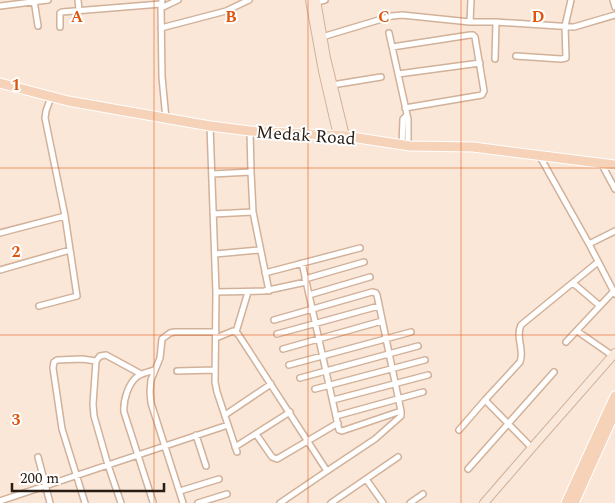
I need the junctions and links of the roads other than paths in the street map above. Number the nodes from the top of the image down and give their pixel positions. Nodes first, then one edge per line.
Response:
1 (48, 0) edge
2 (78, 0) edge
3 (178, 0) edge
4 (249, 0) edge
5 (325, 0) edge
6 (471, 0) edge
7 (571, 0) edge
8 (613, 0) edge
9 (34, 1) edge
10 (314, 1) edge
11 (161, 4) edge
12 (0, 6) edge
13 (615, 7) edge
14 (79, 10) junction
15 (615, 15) edge
16 (470, 22) junction
17 (496, 22) junction
18 (38, 26) dead end
19 (565, 26) junction
20 (60, 27) dead end
21 (161, 28) junction
22 (389, 33) dead end
23 (322, 37) junction
24 (392, 46) junction
25 (516, 56) dead end
26 (495, 59) dead end
27 (480, 63) junction
28 (398, 74) junction
29 (381, 77) dead end
30 (0, 83) edge
31 (332, 85) junction
32 (51, 97) junction
33 (405, 108) junction
34 (166, 119) junction
35 (210, 126) junction
36 (250, 131) junction
37 (341, 136) junction
38 (405, 145) junction
39 (539, 155) junction
40 (601, 163) junction
41 (615, 165) edge
42 (251, 172) junction
43 (212, 174) junction
44 (615, 189) edge
45 (254, 212) junction
46 (213, 214) junction
47 (65, 216) junction
48 (615, 231) edge
49 (0, 232) edge
50 (589, 244) junction
51 (360, 248) dead end
52 (70, 250) junction
53 (260, 250) junction
54 (215, 254) junction
55 (364, 262) dead end
56 (598, 262) junction
57 (302, 263) junction
58 (0, 270) edge
59 (265, 273) junction
60 (370, 277) dead end
61 (305, 280) junction
62 (573, 283) junction
63 (269, 290) junction
64 (216, 292) junction
65 (248, 292) junction
66 (614, 293) edge
67 (309, 295) junction
68 (40, 306) dead end
69 (379, 306) junction
70 (600, 306) junction
71 (312, 309) junction
72 (274, 320) dead end
73 (382, 321) junction
74 (315, 324) junction
75 (576, 331) junction
76 (216, 332) junction
77 (236, 332) junction
78 (411, 332) dead end
79 (277, 334) dead end
80 (216, 338) junction
81 (319, 339) junction
82 (386, 339) junction
83 (566, 342) dead end
84 (418, 346) dead end
85 (284, 349) dead end
86 (389, 354) junction
87 (614, 355) edge
88 (322, 356) junction
89 (425, 360) dead end
90 (96, 361) junction
91 (289, 365) dead end
92 (392, 368) junction
93 (154, 370) junction
94 (215, 370) junction
95 (177, 371) dead end
96 (326, 371) junction
97 (554, 372) dead end
98 (141, 374) junction
99 (428, 375) dead end
100 (300, 378) dead end
101 (271, 384) junction
102 (395, 384) junction
103 (329, 385) junction
104 (315, 389) dead end
105 (423, 392) dead end
106 (615, 396) edge
107 (398, 398) junction
108 (333, 400) junction
109 (485, 400) junction
110 (401, 411) junction
111 (290, 412) junction
112 (615, 412) edge
113 (225, 415) junction
114 (336, 416) junction
115 (338, 423) junction
116 (508, 424) junction
117 (228, 425) junction
118 (459, 430) dead end
119 (256, 434) junction
120 (196, 435) junction
121 (308, 441) junction
122 (165, 445) junction
123 (532, 448) junction
124 (138, 454) junction
125 (398, 457) dead end
126 (38, 458) dead end
127 (108, 464) junction
128 (206, 466) dead end
129 (468, 469) dead end
130 (327, 470) junction
131 (76, 475) junction
132 (219, 479) dead end
133 (366, 479) junction
134 (45, 486) junction
135 (180, 491) junction
136 (227, 494) dead end
137 (423, 494) dead end
138 (0, 501) edge
139 (153, 502) edge
140 (50, 503) edge
141 (86, 503) edge
142 (121, 503) edge
143 (183, 503) edge
144 (198, 503) edge
145 (280, 503) edge
146 (331, 503) edge
147 (381, 503) edge
148 (410, 503) edge
149 (484, 503) edge
150 (566, 503) edge
151 (574, 503) edge

1 - 9 street
2 - 14 street
3 - 11 street
4 - 21 street
5 - 10 street
6 - 16 street
7 - 19 street
8 - 13 street
9 - 12 street
9 - 18 street
10 - 23 street
10 - 37 street
11 - 14 street
11 - 21 street
14 - 20 street
15 - 19 street
16 - 17 street
16 - 23 street
17 - 19 street
17 - 26 street
19 - 25 street
21 - 34 street
22 - 24 street
23 - 31 street
24 - 27 street
24 - 28 street
27 - 28 street
27 - 33 street
28 - 33 street
29 - 31 street
30 - 32 main road, Medak Road
31 - 37 street
32 - 34 main road, Medak Road
32 - 47 street
33 - 38 street
34 - 35 main road, Medak Road
35 - 36 main road, Medak Road
35 - 43 street
36 - 37 main road, Medak Road
36 - 42 street
37 - 38 main road, Medak Road
38 - 39 main road, Medak Road
39 - 40 main road, Medak Road
39 - 50 street
40 - 41 main road, Medak Road
40 - 44 street
42 - 43 street
42 - 45 street
43 - 46 street
45 - 46 street
45 - 53 street
46 - 54 street
47 - 49 street
47 - 52 street
48 - 50 street
50 - 56 street
51 - 57 street
52 - 58 street
52 - 68 street
53 - 54 street
53 - 59 street
54 - 64 street
55 - 61 street
56 - 62 street
56 - 66 street
57 - 59 street
57 - 61 street
59 - 63 street
60 - 67 street
61 - 63 street
61 - 67 street
62 - 70 street
62 - 109 street
63 - 65 street
64 - 65 street
64 - 76 street
65 - 77 street
66 - 70 street
67 - 71 street
69 - 71 street
69 - 73 street
69 - 74 street
70 - 75 street
71 - 72 street
71 - 74 street
73 - 81 street
73 - 82 street
74 - 79 street
74 - 81 street
75 - 83 street
75 - 87 street
76 - 80 street
76 - 93 street
77 - 80 street
77 - 101 street
78 - 82 street
80 - 94 street
81 - 85 street
81 - 88 street
82 - 86 street
82 - 88 street
84 - 86 street
86 - 92 street
86 - 96 street
87 - 123 street
88 - 91 street
88 - 96 street
89 - 92 street
90 - 98 street
90 - 127 street
90 - 131 street
92 - 102 street
92 - 103 street
93 - 98 street
93 - 122 street
94 - 95 street
94 - 113 street
96 - 100 street
96 - 103 street
97 - 116 street
98 - 124 street
99 - 102 street
101 - 111 street
101 - 113 street
102 - 107 street
102 - 108 street
103 - 104 street
103 - 108 street
105 - 107 street
106 - 150 main road
107 - 110 street
107 - 114 street
108 - 114 street
109 - 116 street
109 - 118 street
110 - 115 street
110 - 130 street
111 - 119 street
111 - 121 street
112 - 151 main road
113 - 117 street
114 - 115 street
115 - 121 street
116 - 123 street
116 - 129 street
117 - 119 street
117 - 120 street
119 - 121 street
120 - 122 street
120 - 128 street
121 - 130 street
122 - 124 street
122 - 135 street
123 - 149 street
124 - 127 street
124 - 139 street
125 - 133 street
126 - 134 street
127 - 131 street
127 - 142 street
130 - 145 street
131 - 134 street
131 - 141 street
132 - 135 street
133 - 146 street
133 - 147 street
134 - 138 street
134 - 140 street
135 - 143 street
136 - 144 street
137 - 148 street

